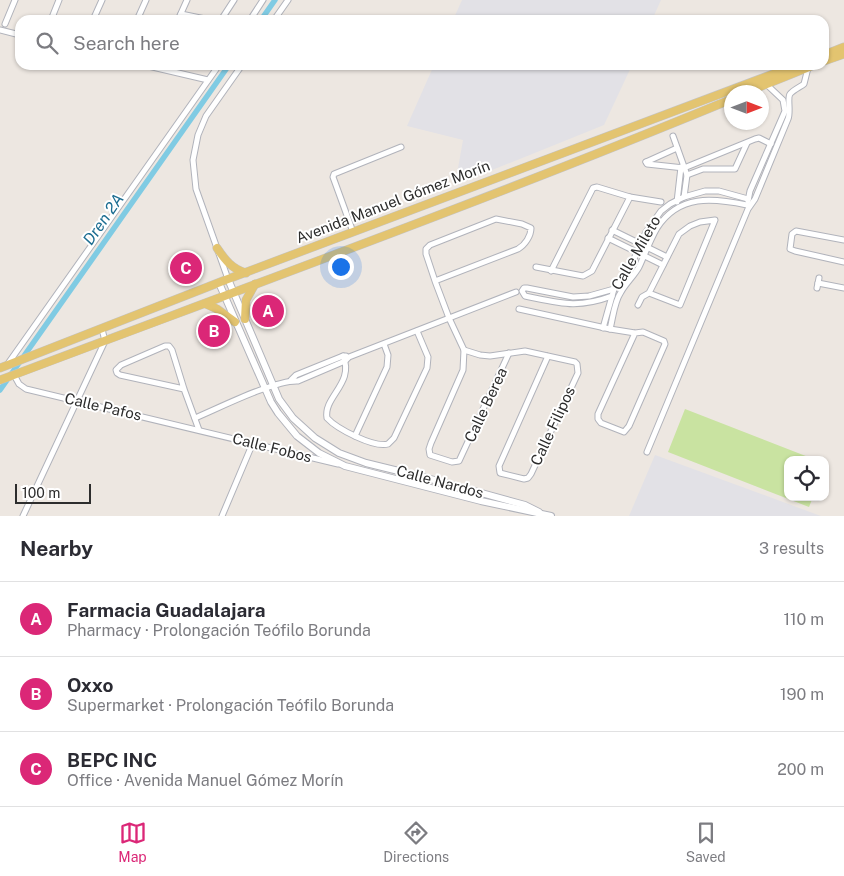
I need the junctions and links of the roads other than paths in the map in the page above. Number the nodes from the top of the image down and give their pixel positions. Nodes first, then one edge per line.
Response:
1 (15, 0) edge
2 (59, 0) edge
3 (102, 0) edge
4 (146, 0) edge
5 (187, 0) edge
6 (234, 0) edge
7 (263, 0) edge
8 (288, 0) edge
9 (181, 14) joint
10 (53, 15) edge
11 (95, 15) edge
12 (140, 15) edge
13 (186, 15) edge
14 (224, 15) edge
15 (253, 15) edge
16 (278, 15) edge
17 (5, 24) dead end
18 (0, 30) edge
19 (15, 34) edge
20 (844, 47) edge
21 (829, 53) edge
22 (844, 54) edge
23 (829, 60) edge
24 (165, 70) edge
25 (215, 70) edge
26 (238, 70) edge
27 (787, 70) edge
28 (798, 70) edge
29 (809, 70) edge
30 (208, 80) junction
31 (764, 81) junction
32 (758, 85) edge
33 (724, 102) edge
34 (673, 136) dead end
35 (747, 143) junction
36 (771, 144) junction
37 (402, 147) dead end
38 (677, 148) junction
39 (682, 167) junction
40 (687, 175) junction
41 (684, 196) junction
42 (630, 197) junction
43 (748, 199) junction
44 (676, 200) junction
45 (661, 202) dead end
46 (679, 207) junction
47 (747, 207) junction
48 (612, 230) junction
49 (353, 232) junction
50 (608, 238) junction
51 (844, 240) edge
52 (640, 245) junction
53 (217, 248) junction
54 (648, 249) junction
55 (637, 252) junction
56 (644, 256) junction
57 (667, 257) junction
58 (844, 262) edge
59 (663, 265) junction
60 (536, 267) dead end
61 (551, 271) junction
62 (246, 272) junction
63 (228, 279) junction
64 (435, 281) junction
65 (219, 283) junction
66 (818, 283) dead end
67 (255, 284) junction
68 (844, 288) edge
69 (614, 289) junction
70 (233, 292) junction
71 (516, 292) dead end
72 (648, 293) junction
73 (224, 296) junction
74 (612, 296) junction
75 (206, 304) junction
76 (638, 306) dead end
77 (519, 309) dead end
78 (449, 318) junction
79 (245, 320) junction
80 (236, 324) junction
81 (604, 328) junction
82 (102, 329) junction
83 (610, 329) junction
84 (417, 331) junction
85 (635, 333) junction
86 (105, 341) junction
87 (384, 344) junction
88 (464, 350) junction
89 (510, 353) junction
90 (548, 356) junction
91 (346, 358) junction
92 (324, 364) junction
93 (3, 367) edge
94 (326, 370) junction
95 (12, 376) junction
96 (0, 380) edge
97 (291, 380) junction
98 (273, 385) junction
99 (184, 389) junction
100 (265, 389) junction
101 (76, 400) junction
102 (195, 418) junction
103 (199, 430) junction
104 (355, 436) junction
105 (252, 445) junction
106 (647, 452) dead end
107 (345, 466) junction
108 (540, 513) junction
109 (23, 516) edge
110 (222, 516) edge
111 (551, 516) edge

1 - 17 street
2 - 10 street
3 - 11 street
4 - 12 street
5 - 9 street
6 - 14 street
7 - 15 street
8 - 16 street
9 - 13 street
18 - 19 street
20 - 21 main road
22 - 23 main road
24 - 30 street
25 - 30 street
26 - 53 street
27 - 31 main road, Avenida Manuel Gómez Morín
28 - 31 main road, Avenida Manuel Gómez Morín
29 - 47 street
30 - 93 street
31 - 32 main road, Avenida Manuel Gómez Morín
31 - 36 street
31 - 49 main road, Avenida Manuel Gómez Morín
33 - 67 main road, Avenida Manuel Gómez Morín
34 - 38 street
35 - 36 street
35 - 39 street
35 - 40 street
36 - 43 street
37 - 49 street
38 - 39 street
38 - 39 street
39 - 40 street
39 - 44 street
40 - 41 street
41 - 43 street, Calle Mileto
41 - 44 street, Calle Mileto
42 - 45 street
42 - 48 street
42 - 61 street
43 - 47 street
44 - 46 street
44 - 52 street, Calle Mileto
46 - 47 street, Calle Mileto
46 - 54 street, Calle Mileto
47 - 106 street
48 - 50 street
48 - 52 street
49 - 62 main road, Avenida Manuel Gómez Morín
50 - 55 street
50 - 61 street
51 - 58 street
52 - 54 street
52 - 55 street, Calle Mileto
53 - 62 main road
53 - 63 street
54 - 56 street, Calle Mileto
54 - 57 street
55 - 56 street
55 - 69 street, Calle Mileto
56 - 59 street
56 - 83 street, Calle Mileto
57 - 59 street
57 - 72 street
59 - 72 street
60 - 61 street
62 - 63 main road, Avenida Manuel Gómez Morín
63 - 65 main road, Avenida Manuel Gómez Morín
63 - 70 street, Calle Nardos
64 - 64 street
64 - 78 street
65 - 73 street, Calle Nardos
65 - 82 main road, Avenida Manuel Gómez Morín
66 - 68 street
67 - 70 main road, Avenida Manuel Gómez Morín
67 - 79 main road
69 - 74 street, Calle Mileto
69 - 74 street
70 - 73 main road, Avenida Manuel Gómez Morín
70 - 79 street, Calle Nardos
71 - 78 street
72 - 76 street
73 - 75 main road, Avenida Manuel Gómez Morín
73 - 80 street, Calle Nardos
74 - 81 street, Calle Mileto
75 - 80 main road
75 - 86 main road, Avenida Manuel Gómez Morín
77 - 81 street
78 - 84 street
78 - 88 street
79 - 80 street
79 - 98 street, Calle Nardos
80 - 100 street, Calle Nardos
81 - 83 street
82 - 86 street
82 - 93 main road, Avenida Manuel Gómez Morín
83 - 85 street
84 - 87 street
84 - 104 street
85 - 85 street
86 - 95 main road, Avenida Manuel Gómez Morín
86 - 101 street
87 - 91 street
87 - 104 street
88 - 89 street
88 - 89 street, Calle Berea
89 - 90 street
90 - 90 street, Calle Filipos
91 - 92 street
91 - 94 street
91 - 104 street
92 - 94 street
92 - 97 street
94 - 97 street
95 - 96 main road, Avenida Manuel Gómez Morín
95 - 101 street, Calle Pafos
97 - 98 street
98 - 100 street
98 - 108 street, Calle Nardos
99 - 99 street
99 - 102 street
100 - 102 street
100 - 107 street, Calle Nardos
101 - 103 street, Calle Pafos
101 - 109 street
102 - 103 street
103 - 105 street, Calle Fobos
105 - 107 street, Calle Fobos
105 - 110 street
107 - 108 street, Calle Nardos
108 - 111 street, Calle Nardos

